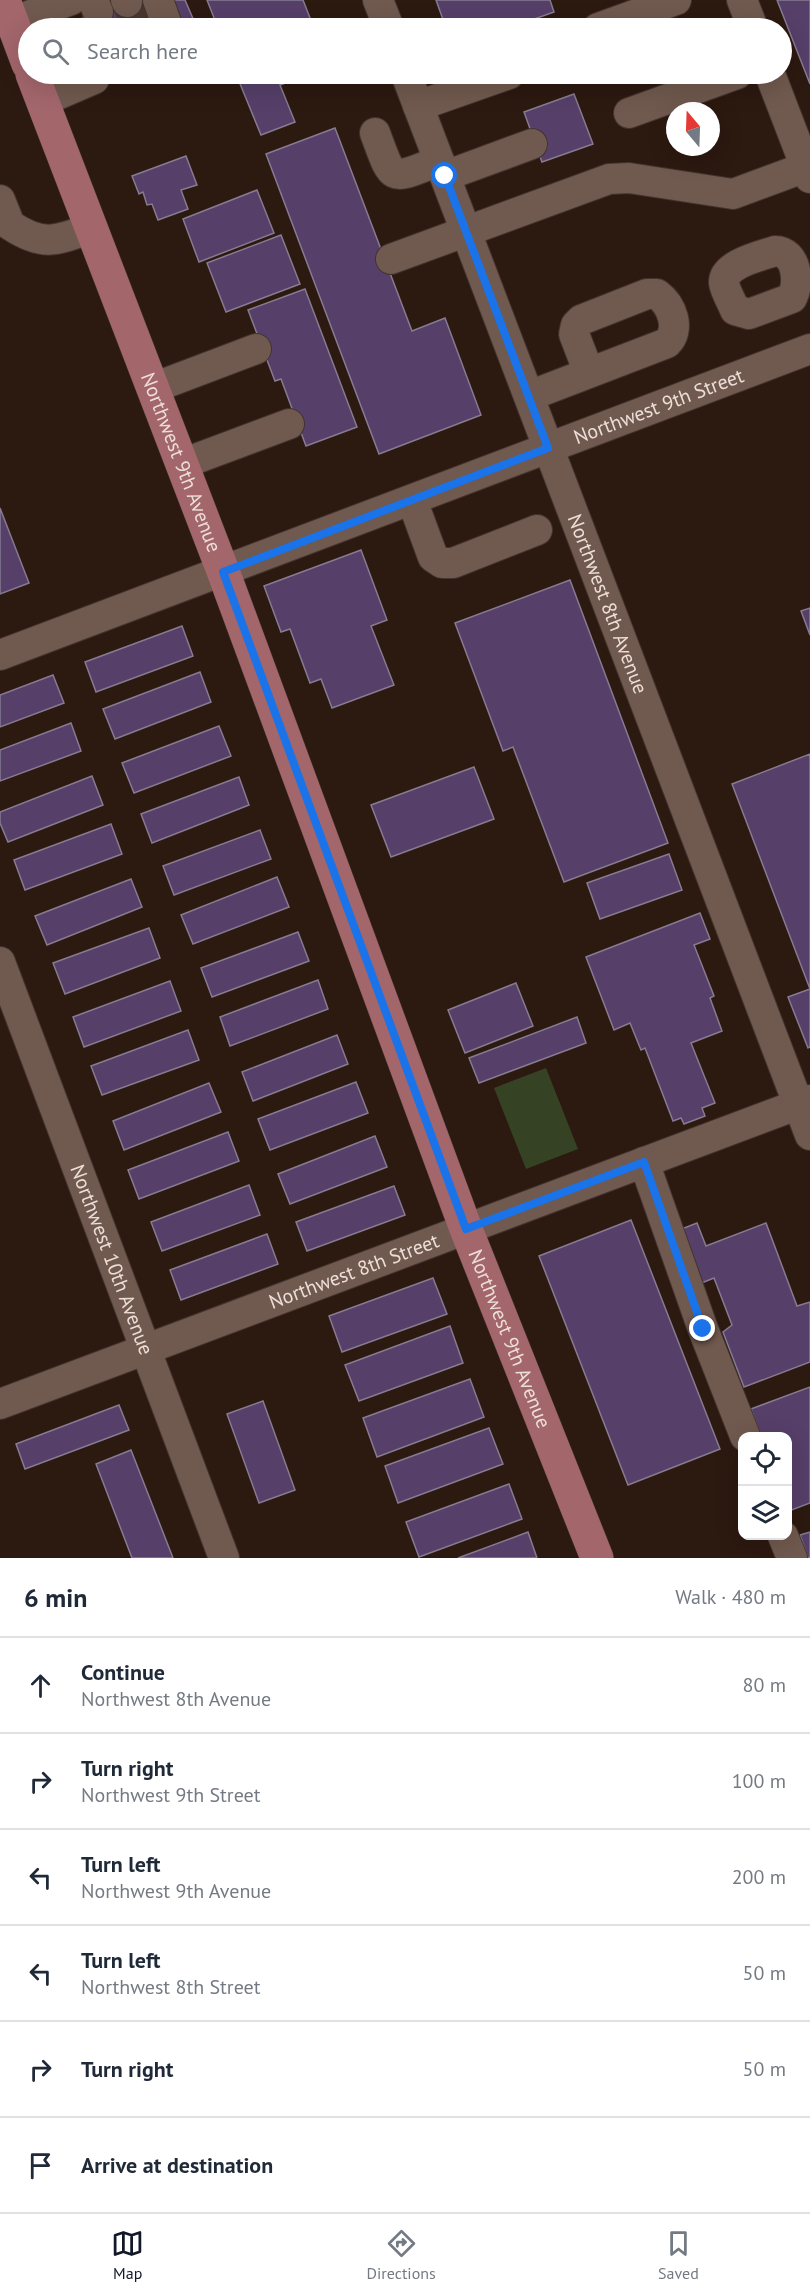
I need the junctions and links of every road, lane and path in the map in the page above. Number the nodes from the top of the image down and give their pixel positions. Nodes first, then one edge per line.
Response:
1 (158, 0) edge
2 (378, 0) edge
3 (676, 0) edge
4 (742, 0) edge
5 (80, 7) edge
6 (8, 11) edge
7 (164, 18) edge
8 (384, 18) edge
9 (626, 18) edge
10 (749, 18) edge
11 (18, 38) edge
12 (52, 84) edge
13 (410, 84) edge
14 (481, 84) edge
15 (709, 84) edge
16 (774, 84) edge
17 (37, 87) edge
18 (418, 106) junction
19 (629, 113) dead end
20 (375, 133) dead end
21 (532, 144) dead end
22 (442, 169) junction
23 (808, 173) edge
24 (0, 200) edge
25 (91, 228) junction
26 (466, 231) junction
27 (391, 259) dead end
28 (256, 349) dead end
29 (810, 349) edge
30 (589, 373) dead end
31 (153, 388) junction
32 (528, 396) junction
33 (289, 424) dead end
34 (548, 448) junction
35 (182, 464) junction
36 (412, 500) junction
37 (537, 530) dead end
38 (223, 572) junction
39 (0, 655) edge
40 (0, 962) edge
41 (804, 1102) edge
42 (810, 1135) edge
43 (644, 1162) junction
44 (466, 1229) junction
45 (145, 1348) junction
46 (0, 1404) edge
47 (743, 1432) edge
48 (785, 1540) edge
49 (224, 1558) edge
50 (597, 1558) edge
51 (792, 1558) edge

1 - 7 street
2 - 8 street
3 - 9 street
4 - 10 street
5 - 6 street
6 - 11 main road
12 - 17 street
13 - 18 street, Northwest 8th Avenue
14 - 18 street
15 - 19 street
16 - 23 street
17 - 25 main road, Northwest 9th Avenue
18 - 22 street, Northwest 8th Avenue
20 - 22 street
21 - 22 street
22 - 26 street, Northwest 8th Avenue
23 - 26 street
24 - 25 street
25 - 31 main road, Northwest 9th Avenue
26 - 27 street
26 - 32 street, Northwest 8th Avenue
28 - 31 street
29 - 34 street, Northwest 9th Street
30 - 32 street
31 - 35 main road, Northwest 9th Avenue
32 - 34 street, Northwest 8th Avenue
33 - 35 street
34 - 36 street, Northwest 9th Street
34 - 41 street, Northwest 8th Avenue
35 - 38 main road, Northwest 9th Avenue
36 - 37 street
36 - 38 street, Northwest 9th Street
38 - 39 street, Northwest 9th Street
38 - 44 main road, Northwest 9th Avenue
40 - 45 street, Northwest 10th Avenue
41 - 42 street, Northwest 8th Avenue
41 - 43 street, Northwest 8th Street
43 - 44 street, Northwest 8th Street
43 - 47 street
44 - 45 street, Northwest 8th Street
44 - 50 main road, Northwest 9th Avenue
45 - 46 street, Northwest 8th Street
45 - 49 street, Northwest 10th Avenue
48 - 51 street

